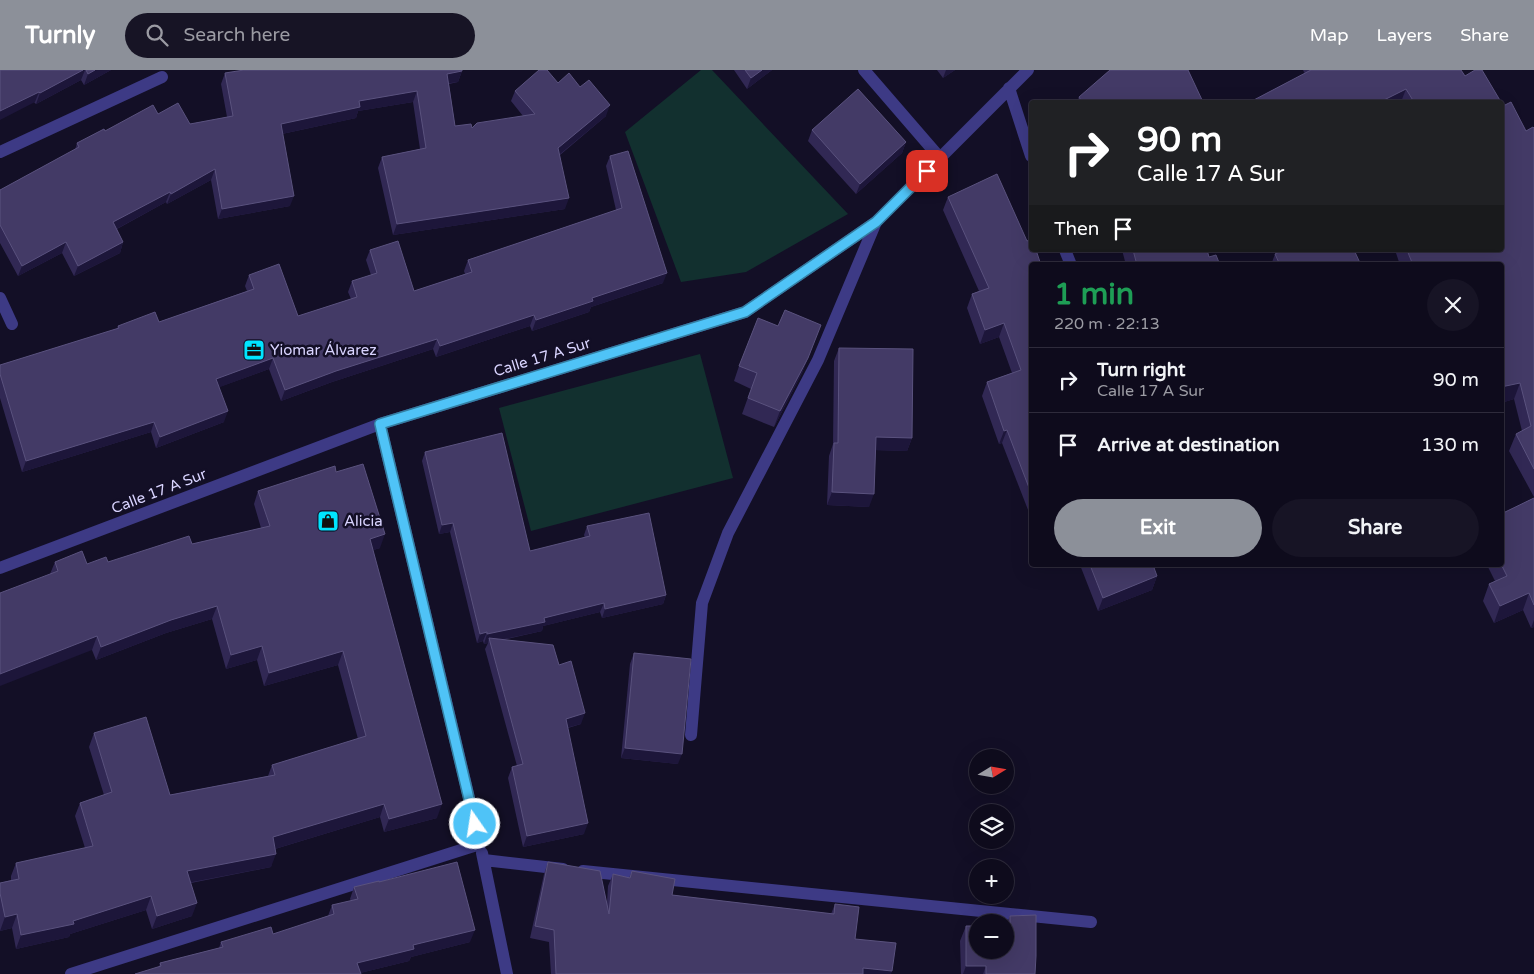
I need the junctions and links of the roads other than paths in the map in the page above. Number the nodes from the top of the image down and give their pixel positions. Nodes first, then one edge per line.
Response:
1 (864, 70) edge
2 (1028, 70) edge
3 (162, 77) dead end
4 (1009, 88) junction
5 (1029, 150) edge
6 (0, 152) edge
7 (940, 158) junction
8 (876, 222) junction
9 (0, 298) edge
10 (12, 324) dead end
11 (380, 424) junction
12 (0, 568) edge
13 (691, 735) dead end
14 (480, 844) junction
15 (484, 860) junction
16 (1091, 922) dead end
17 (71, 974) edge
18 (508, 974) edge

1 - 7 street
2 - 4 street, Calle 17 A Sur
3 - 6 street
4 - 5 street
4 - 7 street, Calle 17 A Sur
7 - 8 street, Calle 17 A Sur
8 - 11 street, Calle 17 A Sur
8 - 13 street
9 - 10 street
11 - 12 street, Calle 17 A Sur
11 - 14 street
14 - 15 street
14 - 17 street
15 - 16 street
15 - 18 street

